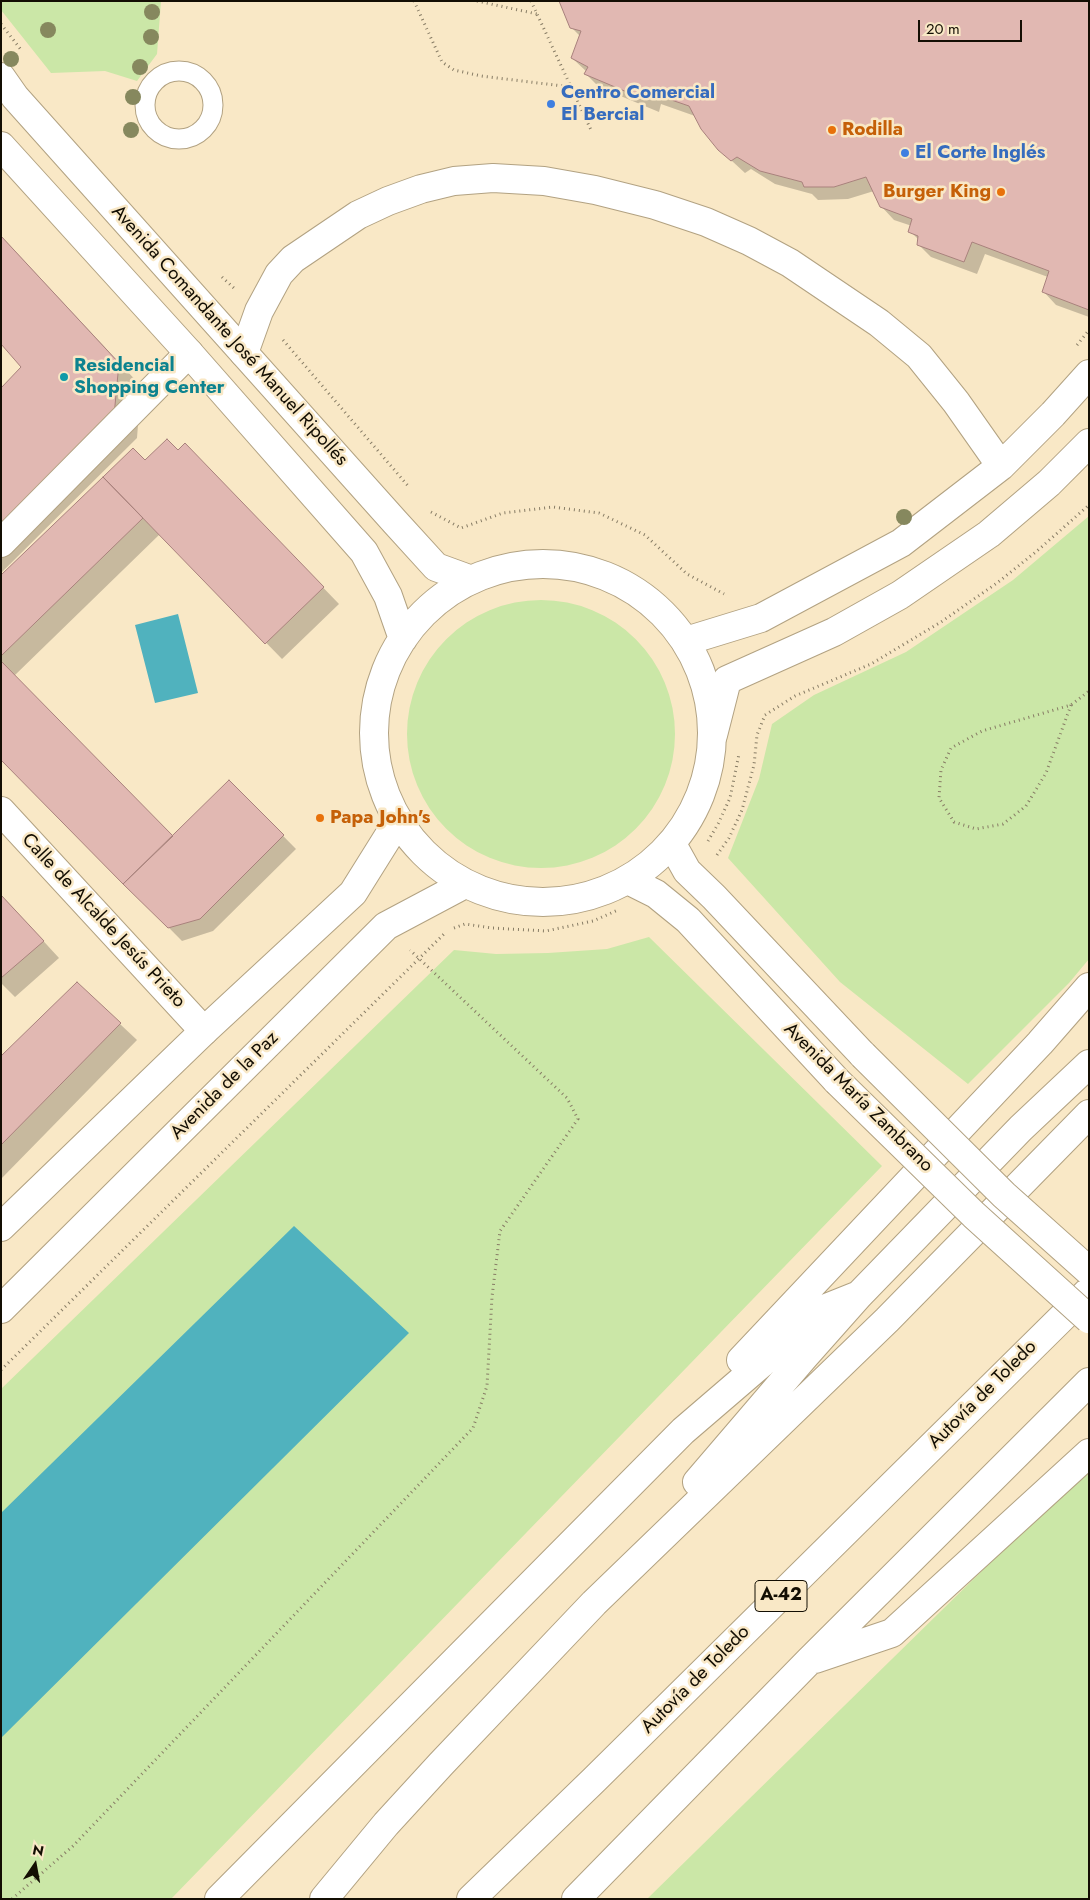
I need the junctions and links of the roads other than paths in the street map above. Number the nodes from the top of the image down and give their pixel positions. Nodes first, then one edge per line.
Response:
1 (1, 77) edge
2 (1, 146) edge
3 (189, 353) junction
4 (244, 353) junction
5 (1089, 374) edge
6 (1089, 443) edge
7 (1001, 466) junction
8 (1, 543) edge
9 (469, 579) junction
10 (403, 638) junction
11 (686, 641) junction
12 (713, 736) junction
13 (1, 811) edge
14 (398, 821) junction
15 (672, 844) junction
16 (628, 880) junction
17 (465, 884) junction
18 (1089, 987) edge
19 (204, 1032) junction
20 (1089, 1064) edge
21 (1089, 1114) edge
22 (1, 1227) edge
23 (1089, 1271) edge
24 (1089, 1291) edge
25 (859, 1295) junction
26 (1, 1309) edge
27 (1089, 1319) edge
28 (1089, 1382) edge
29 (683, 1431) junction
30 (1089, 1453) edge
31 (594, 1604) junction
32 (809, 1661) junction
33 (220, 1899) edge
34 (324, 1899) edge
35 (471, 1899) edge
36 (576, 1899) edge

1 - 4 main road, Avenida Comandante José Manuel Ripollés
2 - 3 main road
3 - 8 main road
3 - 10 main road
4 - 7 main road
4 - 9 main road, Avenida Comandante José Manuel Ripollés
5 - 7 main road
6 - 12 main road
7 - 11 main road
9 - 10 main road
9 - 11 main road
10 - 14 main road
11 - 12 main road
12 - 15 main road
13 - 19 main road, Calle de Alcalde Jesús Prieto
14 - 17 main road
14 - 19 main road
15 - 16 main road
15 - 23 main road, Avenida María Zambrano, bridge
16 - 17 main road
16 - 27 main road, Avenida María Zambrano, bridge
17 - 26 main road, Avenida de la Paz
18 - 29 main road
19 - 22 main road
20 - 25 main road
21 - 31 main road
24 - 35 main road, Autovía de Toledo / A-42
25 - 29 main road
25 - 31 main road
28 - 32 main road
29 - 33 main road
30 - 32 main road
31 - 34 main road
32 - 36 main road

